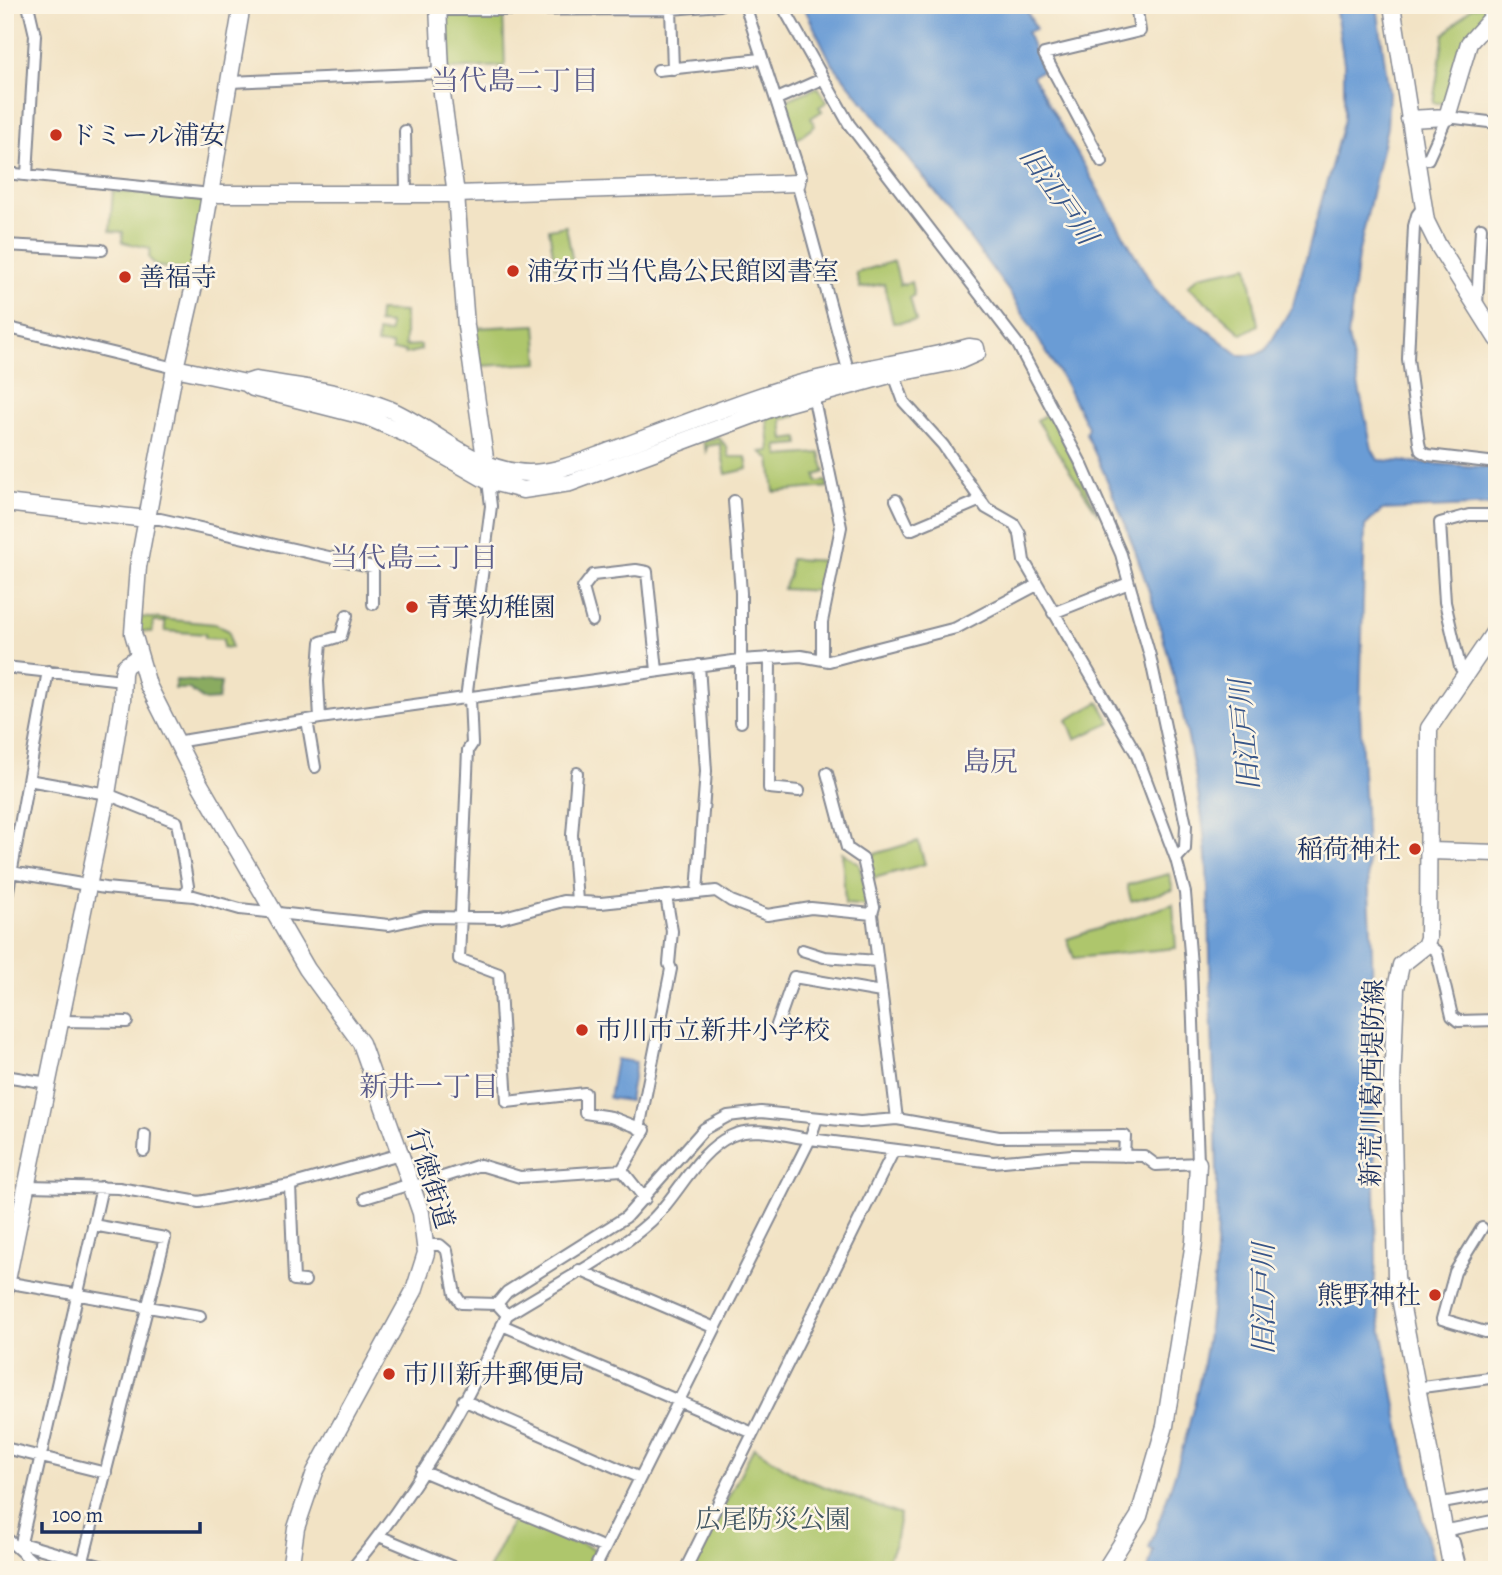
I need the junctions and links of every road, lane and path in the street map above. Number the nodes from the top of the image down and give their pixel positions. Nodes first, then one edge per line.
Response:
1 (28, 5) edge
2 (242, 5) edge
3 (720, 5) edge
4 (745, 5) edge
5 (782, 5) edge
6 (1136, 5) edge
7 (1392, 5) edge
8 (439, 8) edge
9 (519, 8) edge
10 (671, 9) junction
11 (1497, 12) edge
12 (761, 59) junction
13 (673, 68) junction
14 (658, 70) dead end
15 (441, 73) junction
16 (822, 79) junction
17 (230, 82) junction
18 (777, 99) junction
19 (1447, 117) junction
20 (1409, 119) junction
21 (1497, 123) edge
22 (405, 131) dead end
23 (1415, 161) junction
24 (1102, 162) dead end
25 (5, 173) edge
26 (27, 175) junction
27 (797, 183) junction
28 (211, 194) junction
29 (406, 194) junction
30 (456, 194) junction
31 (1423, 207) junction
32 (1481, 228) dead end
33 (5, 245) edge
34 (102, 250) dead end
35 (1477, 306) junction
36 (5, 327) edge
37 (1497, 339) edge
38 (175, 368) junction
39 (892, 369) joint
40 (850, 378) junction
41 (246, 383) junction
42 (813, 395) junction
43 (1497, 463) edge
44 (486, 464) junction
45 (488, 481) junction
46 (896, 500) dead end
47 (981, 500) junction
48 (734, 501) dead end
49 (5, 503) edge
50 (1497, 515) edge
51 (147, 519) junction
52 (1129, 583) junction
53 (1037, 585) junction
54 (373, 604) dead end
55 (1053, 612) junction
56 (347, 615) dead end
57 (592, 621) dead end
58 (1496, 630) edge
59 (138, 657) junction
60 (770, 658) junction
61 (822, 658) junction
62 (740, 660) junction
63 (699, 665) junction
64 (5, 667) edge
65 (48, 671) junction
66 (657, 671) junction
67 (1466, 674) junction
68 (123, 680) junction
69 (468, 699) junction
70 (320, 718) junction
71 (307, 720) junction
72 (741, 723) dead end
73 (176, 742) junction
74 (315, 767) dead end
75 (577, 772) dead end
76 (827, 773) dead end
77 (28, 780) junction
78 (799, 791) dead end
79 (107, 794) junction
80 (1431, 851) junction
81 (1497, 853) edge
82 (1176, 859) junction
83 (8, 871) edge
84 (88, 885) junction
85 (697, 892) junction
86 (186, 895) junction
87 (666, 895) junction
88 (576, 901) junction
89 (5, 907) edge
90 (275, 913) junction
91 (872, 914) junction
92 (463, 918) junction
93 (1427, 944) junction
94 (802, 950) dead end
95 (877, 961) junction
96 (881, 992) junction
97 (1497, 1020) edge
98 (61, 1021) junction
99 (127, 1021) dead end
100 (776, 1028) dead end
101 (5, 1076) edge
102 (48, 1083) junction
103 (817, 1118) junction
104 (897, 1119) junction
105 (639, 1129) junction
106 (145, 1135) dead end
107 (810, 1139) junction
108 (894, 1150) junction
109 (144, 1151) dead end
110 (400, 1154) junction
111 (1124, 1156) junction
112 (1198, 1163) junction
113 (622, 1170) junction
114 (290, 1185) junction
115 (411, 1185) junction
116 (27, 1186) junction
117 (102, 1187) junction
118 (365, 1198) dead end
119 (645, 1199) junction
120 (93, 1225) junction
121 (1482, 1228) dead end
122 (426, 1245) junction
123 (579, 1270) junction
124 (305, 1281) dead end
125 (6, 1285) edge
126 (77, 1295) junction
127 (497, 1304) junction
128 (148, 1307) junction
129 (200, 1316) dead end
130 (505, 1320) junction
131 (715, 1328) junction
132 (1497, 1331) edge
133 (1497, 1377) edge
134 (1415, 1388) junction
135 (463, 1400) junction
136 (679, 1401) junction
137 (753, 1433) junction
138 (5, 1448) edge
139 (40, 1456) junction
140 (422, 1471) junction
141 (106, 1473) junction
142 (640, 1478) junction
143 (1497, 1493) edge
144 (1437, 1504) junction
145 (1497, 1520) edge
146 (1447, 1530) junction
147 (379, 1536) junction
148 (5, 1538) edge
149 (19, 1545) junction
150 (605, 1548) junction
151 (83, 1561) junction
152 (439, 1566) edge
153 (293, 1569) edge
154 (42, 1570) edge
155 (114, 1570) edge
156 (351, 1570) edge
157 (460, 1570) edge
158 (594, 1570) edge
159 (685, 1570) edge
160 (1105, 1570) edge
161 (1451, 1570) edge
162 (1461, 1570) edge

1 - 26 street
2 - 17 street, 行徳街道
3 - 10 street
4 - 12 street
5 - 16 street
6 - 24 street
7 - 20 street
8 - 9 street
8 - 15 street
9 - 10 street
10 - 13 street
11 - 19 street
12 - 13 street
12 - 18 street
13 - 14 street
15 - 17 street
15 - 30 street
16 - 18 street
16 - 52 street
17 - 28 street, 行徳街道
18 - 27 street
19 - 20 street
19 - 21 street
19 - 23 street
20 - 23 street
22 - 29 street
23 - 31 street
25 - 26 street
26 - 28 street
27 - 30 street
27 - 40 street
28 - 29 street
28 - 38 street, 行徳街道
29 - 30 street
30 - 44 street
31 - 35 street
31 - 43 street
32 - 35 street
33 - 34 street
35 - 37 street
36 - 38 street
38 - 41 street
38 - 51 street, 行徳街道
39 - 40 street
39 - 47 street
40 - 42 street
40 - 44 street
41 - 44 street
41 - 45 street
42 - 45 street
42 - 61 street
44 - 45 street
45 - 69 street
46 - 47 street
47 - 53 street
48 - 62 street
49 - 51 street
50 - 67 street
51 - 54 street
51 - 59 street, 行徳街道
52 - 55 street
52 - 82 street
53 - 55 street
53 - 61 street
55 - 82 street
56 - 70 street
57 - 66 street
58 - 67 street
59 - 68 street
59 - 73 street, 行徳街道
60 - 61 street
60 - 62 street
60 - 78 street
62 - 63 street
62 - 72 street
63 - 66 street
63 - 85 street
64 - 65 street
65 - 68 street
65 - 77 street
66 - 69 street
67 - 80 street
68 - 79 street
69 - 70 street
69 - 92 street
70 - 71 street
71 - 73 street
71 - 74 street
73 - 90 street, 行徳街道
75 - 88 street
76 - 91 street
77 - 79 street
77 - 83 street
79 - 84 street
79 - 86 street
80 - 81 street
80 - 93 street
82 - 112 street
83 - 84 street
83 - 89 street
84 - 86 street
84 - 98 street
85 - 87 street
85 - 91 street
86 - 90 street
87 - 88 street
87 - 105 street
88 - 92 street
90 - 92 street
90 - 110 street, 行徳街道
91 - 95 street
92 - 105 street
93 - 97 street
93 - 134 street, 新荒川葛西堤防線
94 - 95 street
95 - 96 street
96 - 100 street
96 - 104 street
98 - 99 street
98 - 102 street
101 - 102 street
102 - 116 street
103 - 104 street
103 - 107 street
103 - 119 street
104 - 111 street
105 - 113 street
106 - 109 street
107 - 108 street
107 - 123 street
107 - 131 street
108 - 111 street
108 - 137 street
110 - 114 street
110 - 115 street, 行徳街道
111 - 112 street
112 - 160 street
113 - 115 street
113 - 119 street
114 - 117 street
114 - 124 street
115 - 118 street
115 - 122 street, 行徳街道
116 - 117 street
116 - 125 street
117 - 120 street
119 - 127 street
120 - 126 street
120 - 128 street
121 - 132 street
122 - 127 street
122 - 153 street, 行徳街道
123 - 130 street
123 - 131 street
125 - 126 street
126 - 128 street
126 - 139 street
127 - 130 street
128 - 129 street
128 - 141 street
130 - 135 street
130 - 136 street
131 - 136 street
133 - 134 street
134 - 144 street, 新荒川葛西堤防線
135 - 140 street
135 - 142 street
136 - 137 street
136 - 142 street
137 - 159 street
138 - 139 street
139 - 141 street
139 - 149 street
140 - 147 street
140 - 150 street
141 - 151 street
142 - 150 street
143 - 144 street
144 - 146 street, 新荒川葛西堤防線
145 - 146 street
146 - 161 street, 新荒川葛西堤防線
146 - 162 street
147 - 152 street
147 - 156 street
148 - 149 street
149 - 151 street
149 - 154 street
150 - 158 street
151 - 155 street
152 - 157 street

